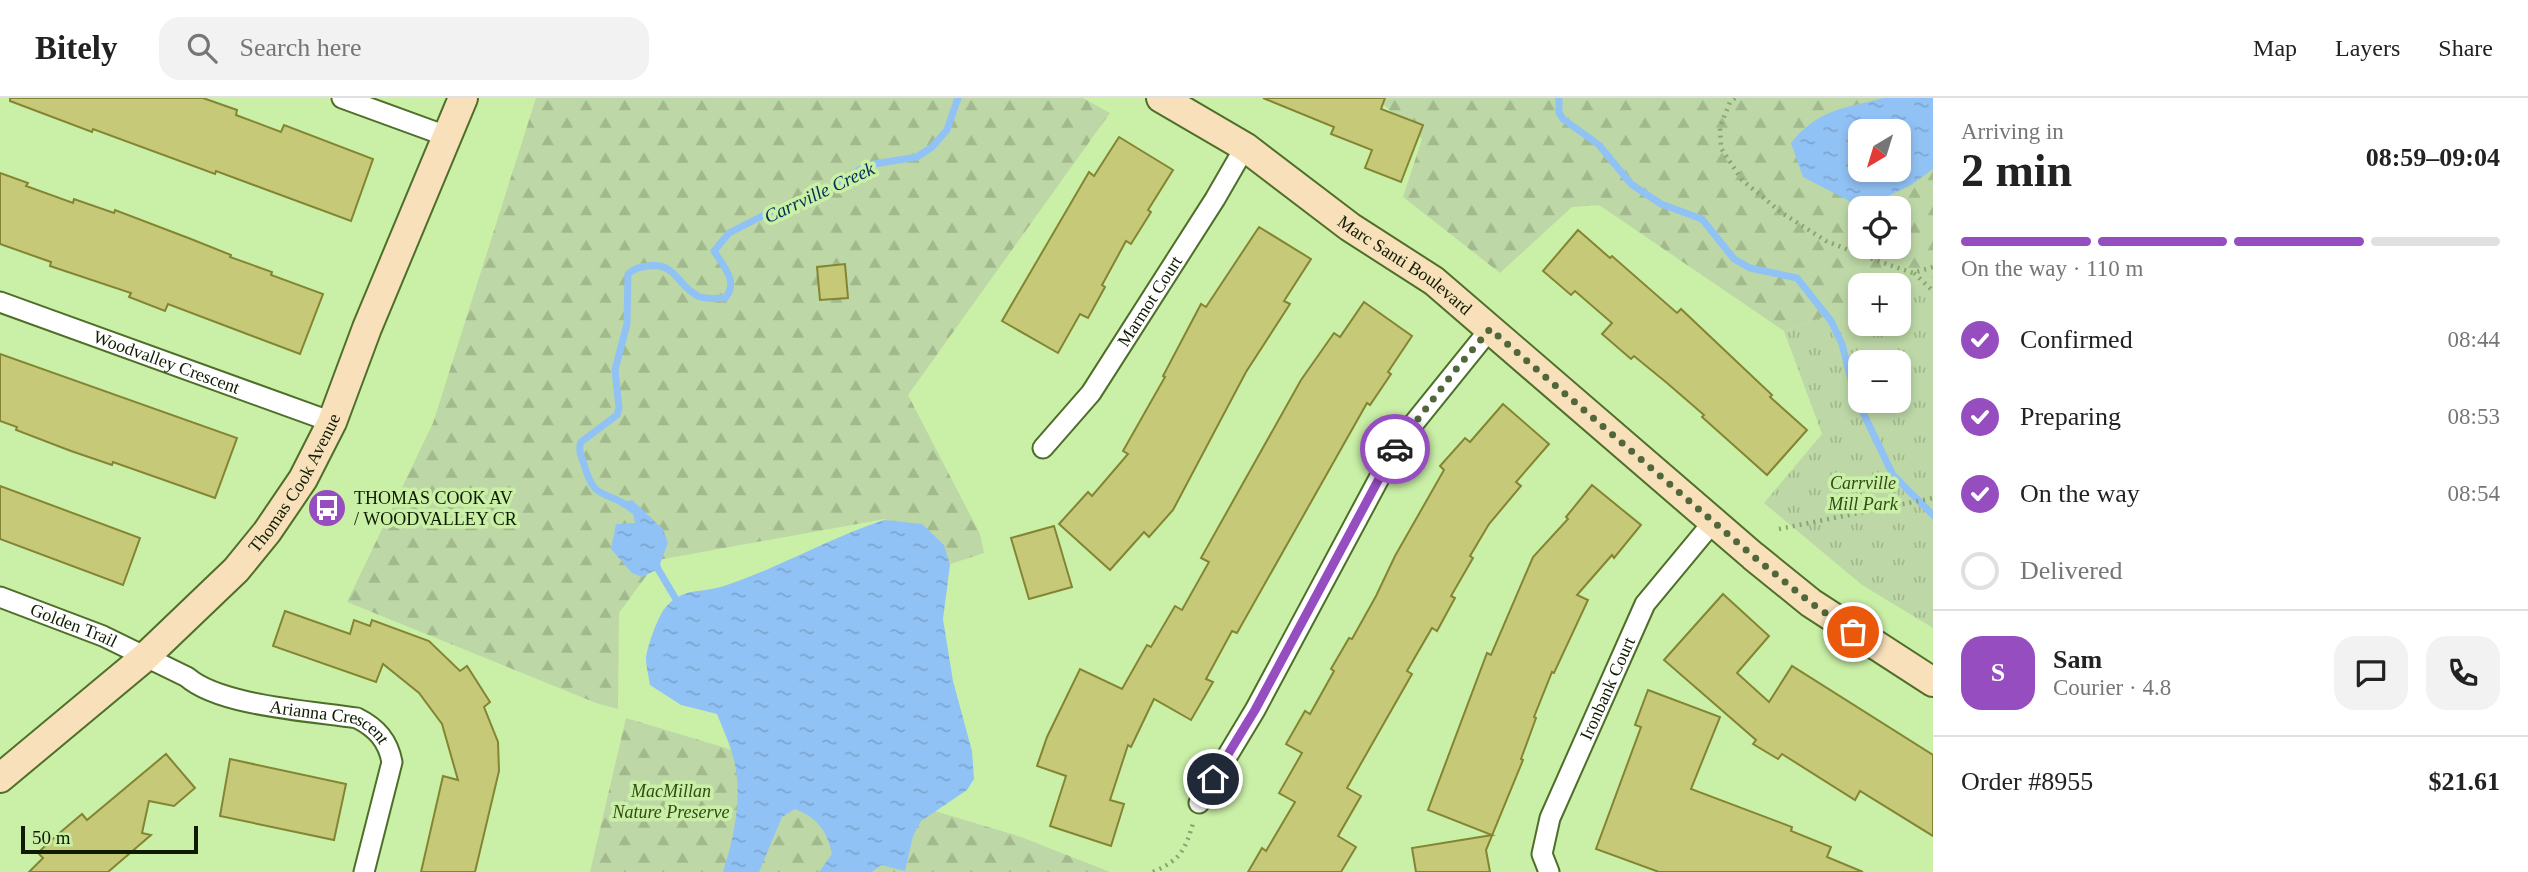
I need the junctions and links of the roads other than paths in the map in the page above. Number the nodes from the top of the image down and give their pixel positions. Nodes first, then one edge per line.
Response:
1 (342, 98) edge
2 (463, 98) edge
3 (1161, 98) edge
4 (449, 136) junction
5 (1245, 147) junction
6 (0, 302) edge
7 (1490, 329) junction
8 (332, 422) junction
9 (1043, 448) dead end
10 (1713, 522) junction
11 (0, 597) edge
12 (144, 658) junction
13 (1933, 682) edge
14 (0, 778) edge
15 (1199, 803) road end
16 (364, 872) edge
17 (1549, 872) edge

1 - 4 street
2 - 4 street, Thomas Cook Avenue
3 - 5 street, Marc Santi Boulevard
4 - 8 street, Thomas Cook Avenue
5 - 7 street, Marc Santi Boulevard
5 - 9 street, Marmot Court
6 - 8 street, Woodvalley Crescent
7 - 10 street, Marc Santi Boulevard
7 - 15 street
8 - 12 street, Thomas Cook Avenue
10 - 13 street, Marc Santi Boulevard
10 - 17 street, Ironbank Court
11 - 12 street, Golden Trail
12 - 14 street, Thomas Cook Avenue
12 - 16 street, Arianna Crescent

